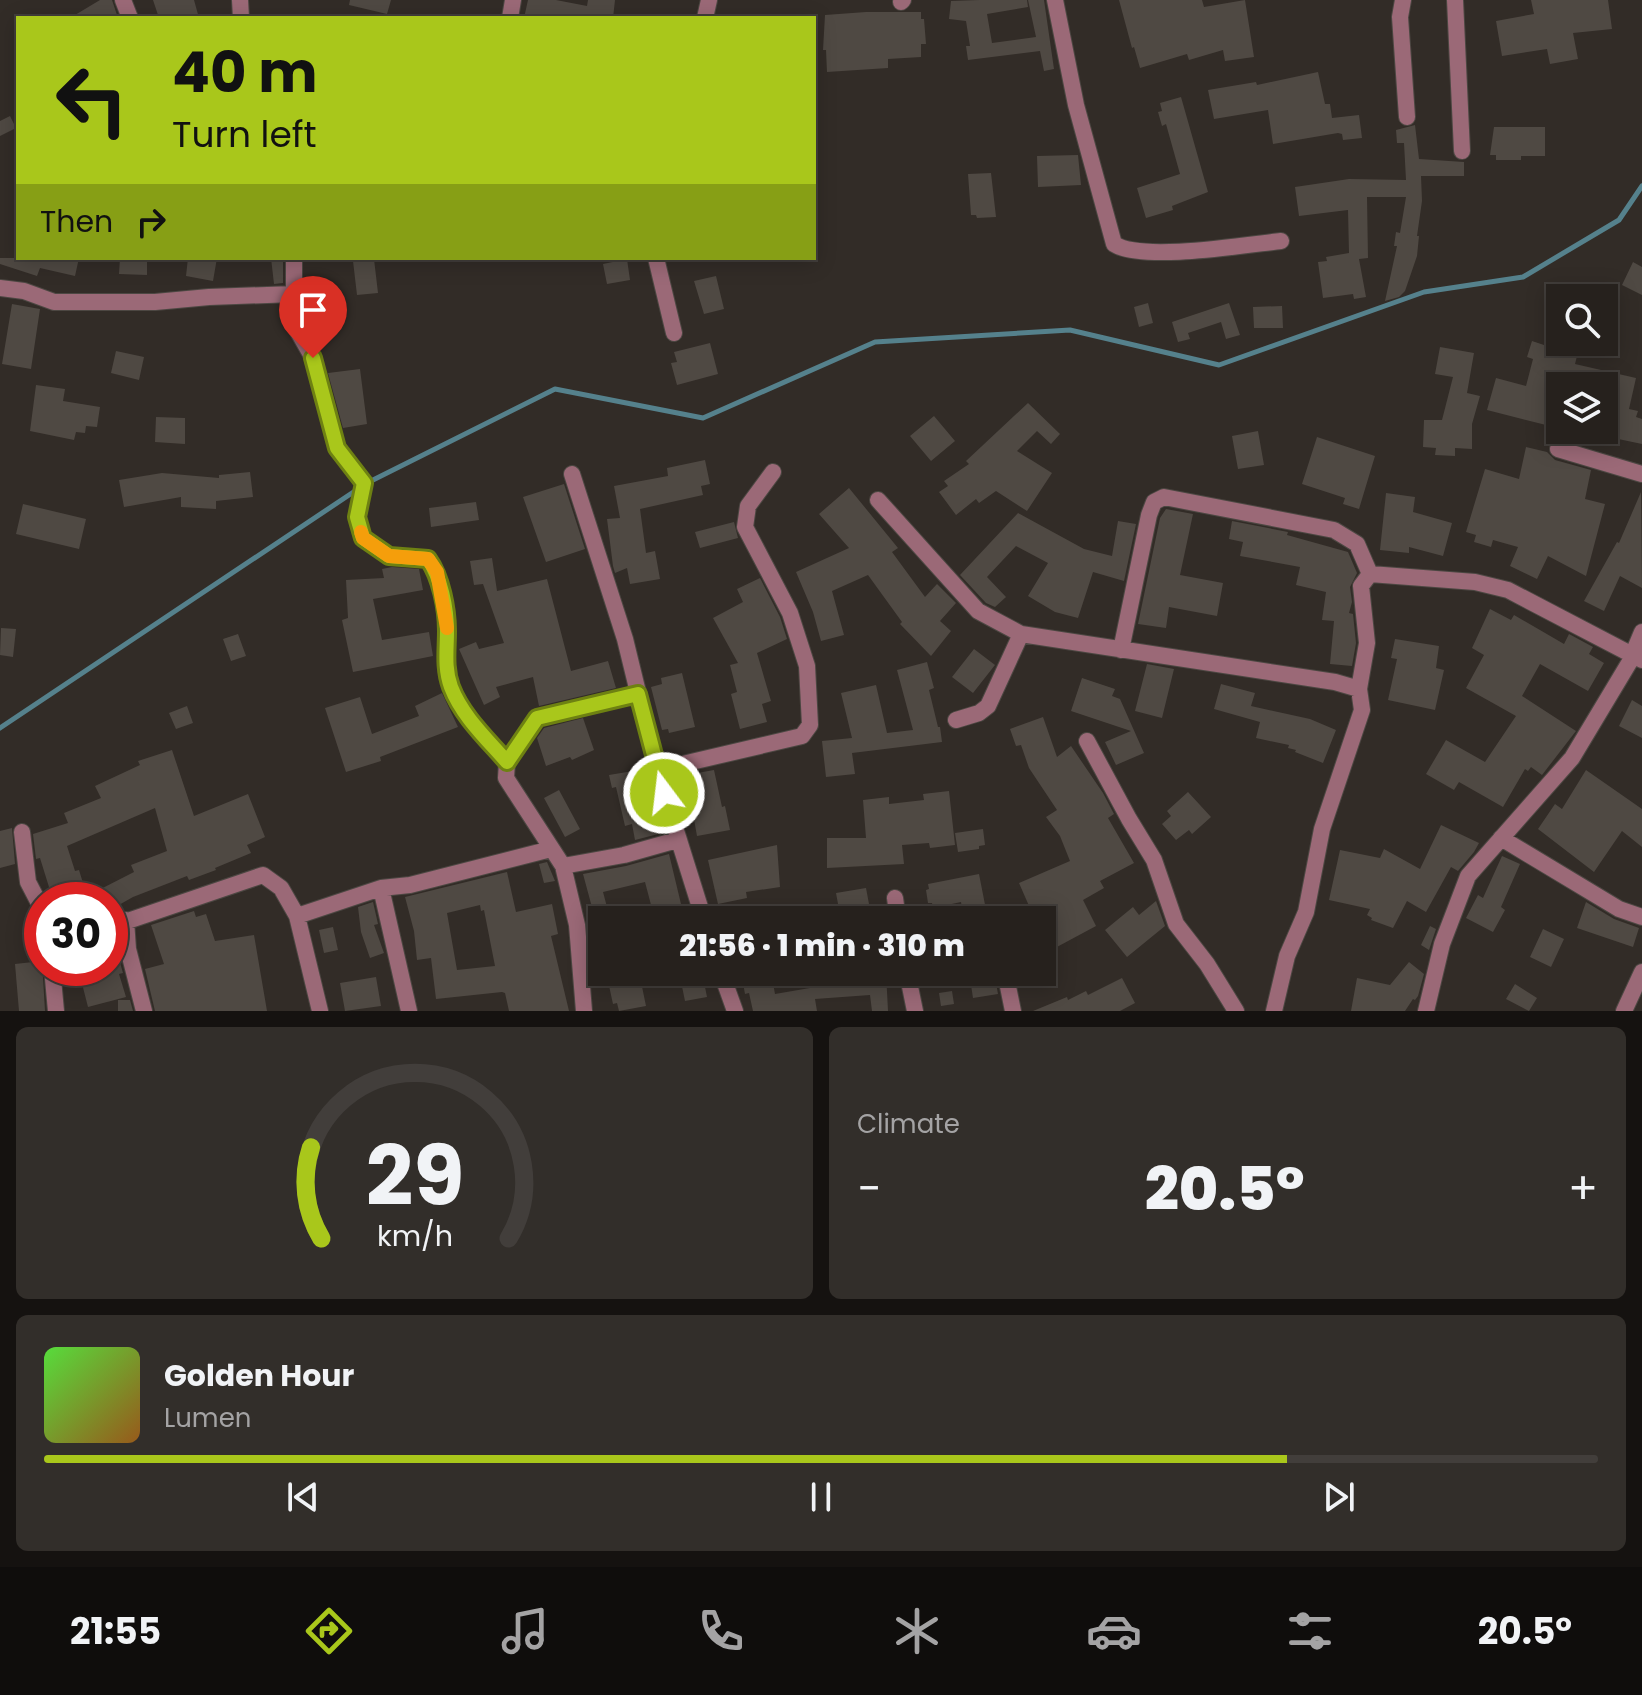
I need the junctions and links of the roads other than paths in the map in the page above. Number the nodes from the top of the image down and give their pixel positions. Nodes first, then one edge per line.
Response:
1 (1055, 0) edge
2 (1403, 0) edge
3 (1455, 0) edge
4 (1407, 117) dead end
5 (1462, 151) dead end
6 (1281, 241) dead end
7 (294, 260) edge
8 (656, 260) edge
9 (0, 288) edge
10 (294, 294) junction
11 (674, 333) dead end
12 (1558, 449) dead end
13 (773, 472) dead end
14 (572, 474) dead end
15 (1642, 474) edge
16 (878, 500) dead end
17 (1370, 574) junction
18 (1642, 632) edge
19 (1021, 634) junction
20 (1121, 650) junction
21 (1637, 658) edge
22 (1359, 689) junction
23 (638, 694) junction
24 (956, 720) dead end
25 (1087, 741) dead end
26 (507, 762) junction
27 (657, 770) junction
28 (22, 832) dead end
29 (1501, 838) junction
30 (677, 840) junction
31 (551, 849) junction
32 (563, 866) junction
33 (28, 882) edge
34 (381, 888) junction
35 (895, 898) dead end
36 (699, 906) edge
37 (896, 906) edge
38 (297, 916) junction
39 (1642, 917) edge
40 (128, 921) edge
41 (128, 949) edge
42 (1642, 972) edge
43 (54, 986) edge
44 (726, 986) edge
45 (910, 986) edge
46 (1008, 986) edge
47 (56, 1011) edge
48 (144, 1011) edge
49 (320, 1011) edge
50 (409, 1011) edge
51 (584, 1011) edge
52 (735, 1011) edge
53 (915, 1011) edge
54 (1013, 1011) edge
55 (1236, 1011) edge
56 (1274, 1011) edge
57 (1426, 1011) edge
58 (1624, 1011) edge

1 - 6 street
2 - 4 street
3 - 5 street
7 - 10 street
8 - 11 street
9 - 10 street
10 - 26 street
12 - 15 street
13 - 27 street
14 - 23 street
16 - 19 street
17 - 20 street
17 - 21 street
17 - 22 street
18 - 21 street
19 - 20 street
19 - 24 street
20 - 22 street
21 - 29 street
22 - 56 street
23 - 26 street
23 - 27 street
25 - 55 street
26 - 31 street
27 - 30 street
28 - 33 street
29 - 39 street
29 - 57 street
30 - 32 street
30 - 36 street
31 - 32 street
31 - 34 street
32 - 51 street
34 - 38 street
34 - 50 street
35 - 37 street
38 - 40 street
38 - 49 street
41 - 48 street
42 - 58 street
43 - 47 street
44 - 52 street
45 - 53 street
46 - 54 street

